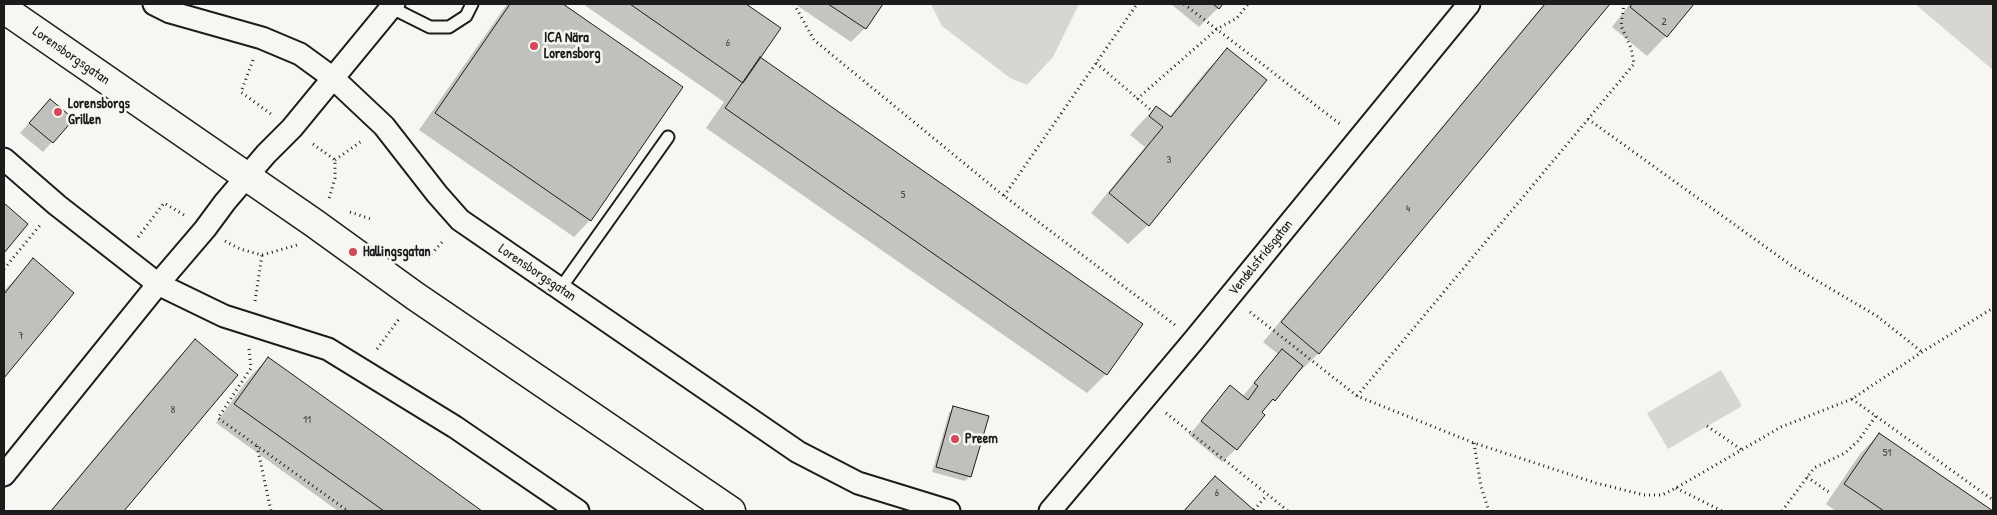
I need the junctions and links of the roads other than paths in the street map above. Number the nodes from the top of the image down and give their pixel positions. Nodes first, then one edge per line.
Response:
1 (154, 4) edge
2 (472, 4) edge
3 (1469, 4) edge
4 (392, 6) edge
5 (4, 9) edge
6 (333, 78) junction
7 (668, 137) dead end
8 (4, 160) edge
9 (247, 177) junction
10 (158, 284) junction
11 (560, 289) junction
12 (4, 475) edge
13 (578, 511) edge
14 (731, 511) edge
15 (950, 511) edge
16 (1050, 511) edge

1 - 6 street, Lorensborgsgatan
2 - 4 lane
3 - 16 street, Vendelsfridsgatan
4 - 6 street
5 - 9 main road, Lorensborgsgatan
6 - 9 street
6 - 11 street, Lorensborgsgatan
7 - 11 lane
8 - 10 street
9 - 10 street
9 - 14 main road, Lorensborgsgatan
10 - 12 street
10 - 13 street
11 - 15 street, Lorensborgsgatan

